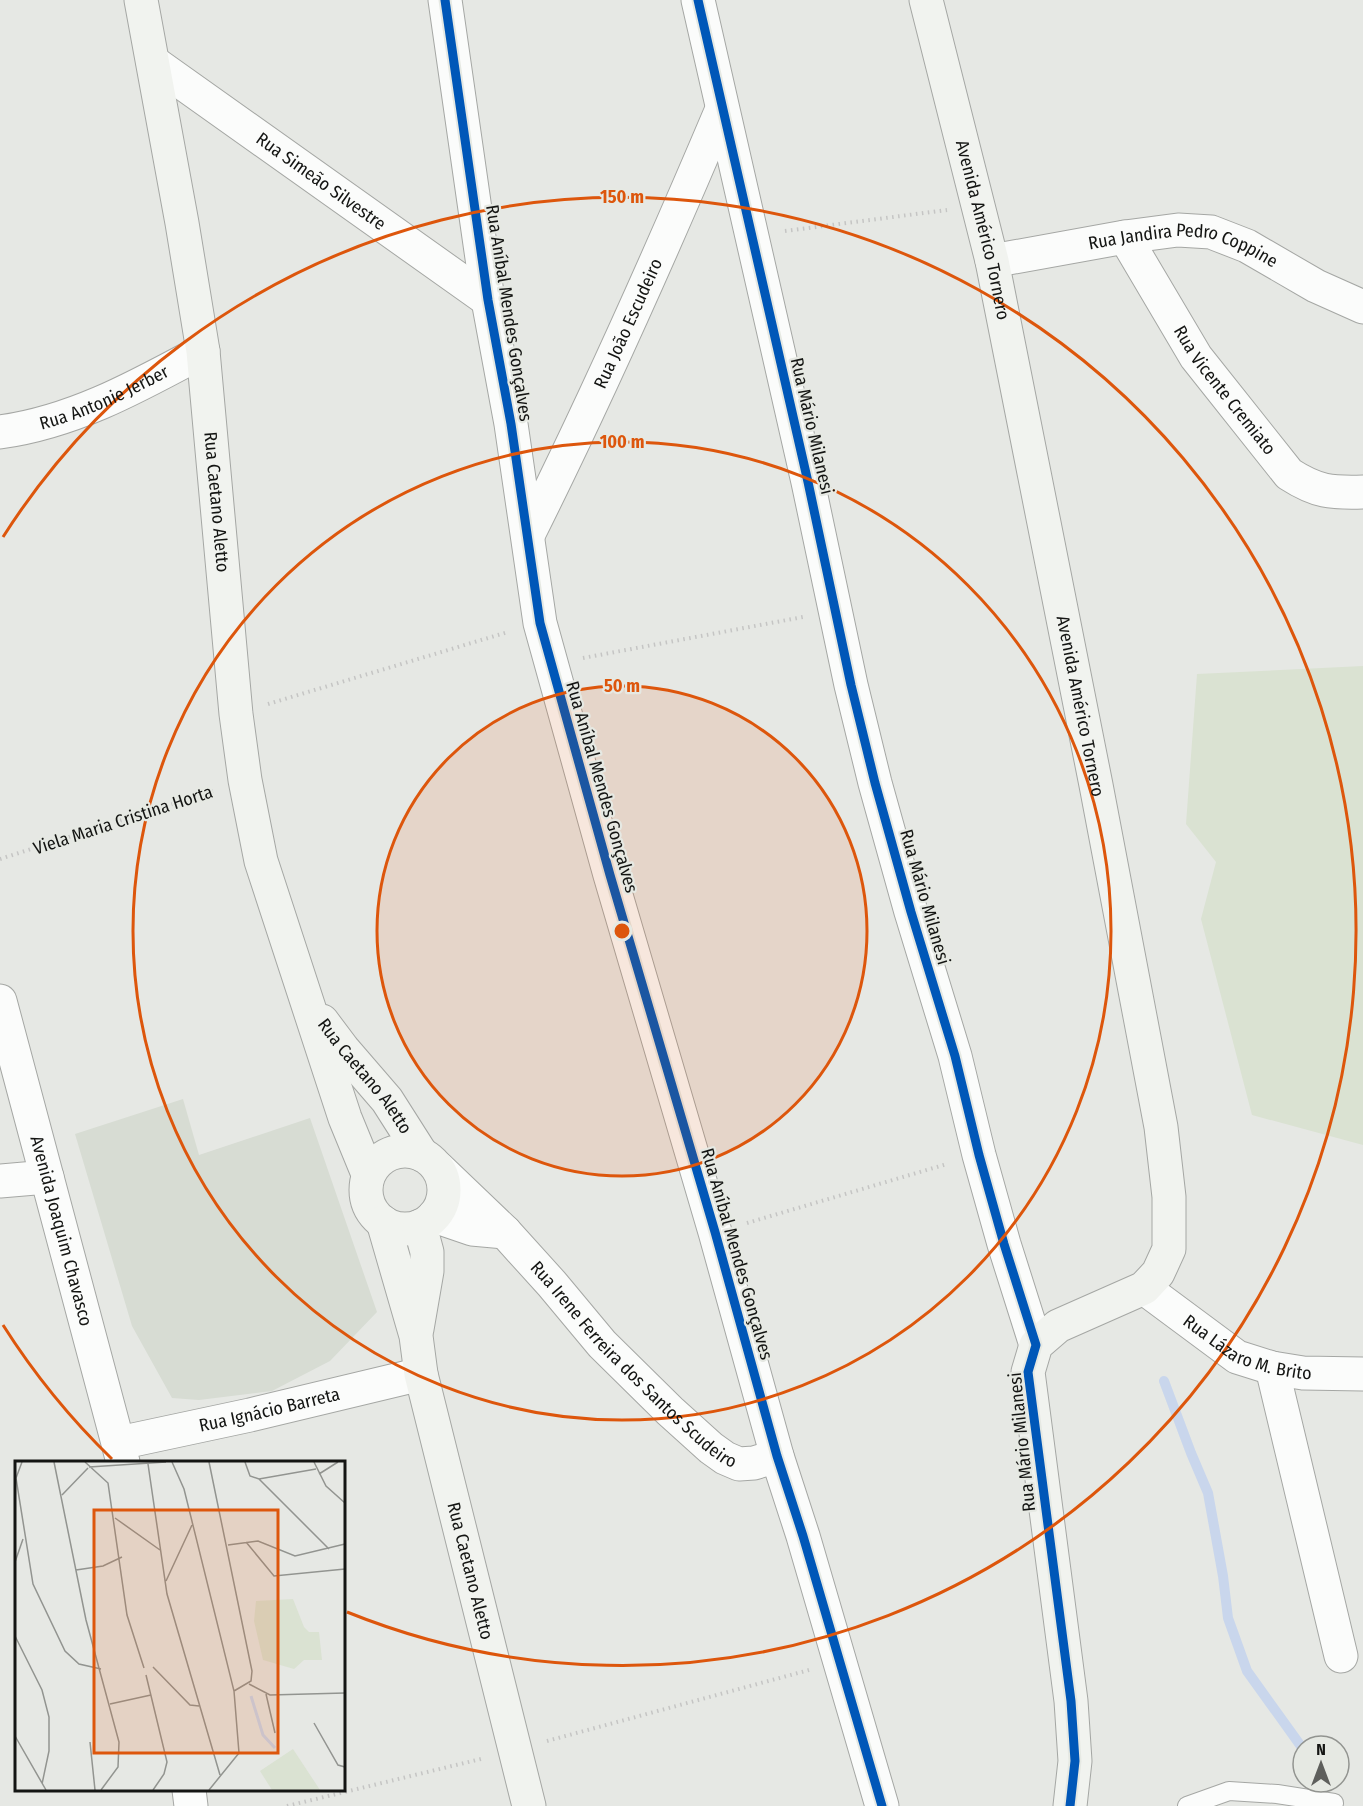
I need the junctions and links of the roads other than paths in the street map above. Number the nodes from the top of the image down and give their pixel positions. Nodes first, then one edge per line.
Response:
1 (141, 0) edge
2 (445, 0) edge
3 (698, 0) edge
4 (926, 0) edge
5 (153, 63) junction
6 (722, 109) junction
7 (1125, 237) junction
8 (992, 261) junction
9 (488, 300) junction
10 (1363, 307) edge
11 (203, 351) junction
12 (0, 432) edge
13 (1363, 492) edge
14 (528, 535) junction
15 (307, 1000) junction
16 (0, 1001) edge
17 (430, 1162) junction
18 (368, 1174) junction
19 (47, 1177) junction
20 (0, 1181) edge
21 (427, 1221) junction
22 (383, 1222) junction
23 (505, 1232) junction
24 (1144, 1288) junction
25 (416, 1336) junction
26 (1036, 1345) junction
27 (1272, 1368) junction
28 (421, 1374) junction
29 (1363, 1374) edge
30 (121, 1453) edge
31 (777, 1456) junction
32 (1341, 1656) dead end
33 (189, 1791) edge
34 (1334, 1803) dead end
35 (191, 1806) edge
36 (530, 1806) edge
37 (882, 1806) edge
38 (1070, 1806) edge
39 (1187, 1806) edge

1 - 5 street, Rua Caetano Aletto
2 - 9 street, Rua Aníbal Mendes Gonçalves
3 - 6 street, Rua Mário Milanesi
4 - 8 street, Avenida Américo Tornero
5 - 9 street, Rua Simeão Silvestre
5 - 11 street, Rua Caetano Aletto
6 - 14 street, Rua João Escudeiro
6 - 26 street, Rua Mário Milanesi
7 - 8 street, Rua Jandira Pedro Coppine
7 - 10 street, Rua Jandira Pedro Coppine
7 - 13 street, Rua Vicente Cremiato
8 - 24 street, Avenida Américo Tornero
9 - 14 street, Rua Aníbal Mendes Gonçalves
11 - 12 street, Rua Antonie Jerber
11 - 15 street, Rua Caetano Aletto
14 - 31 street, Rua Aníbal Mendes Gonçalves
15 - 17 street, Rua Caetano Aletto
15 - 18 street, Rua Caetano Aletto
16 - 19 street, Avenida Joaquim Chavasco
17 - 18 street
17 - 21 street
17 - 23 street, Rua Irene Ferreira dos Santos Scudeiro
18 - 22 street
19 - 20 street
19 - 30 street, Avenida Joaquim Chavasco
21 - 22 street
21 - 23 street
21 - 25 street, Rua Caetano Aletto
22 - 25 street, Rua Caetano Aletto
23 - 31 street, Rua Irene Ferreira dos Santos Scudeiro
24 - 26 street, Avenida Américo Tornero
24 - 27 street, Rua Lázaro M. Brito
25 - 28 street, Rua Caetano Aletto
26 - 38 street, Rua Mário Milanesi
27 - 29 street, Rua Lázaro M. Brito
27 - 32 street
28 - 30 street, Rua Ignácio Barreta
28 - 36 street, Rua Caetano Aletto
31 - 37 street, Rua Aníbal Mendes Gonçalves
33 - 35 street
34 - 39 lane

